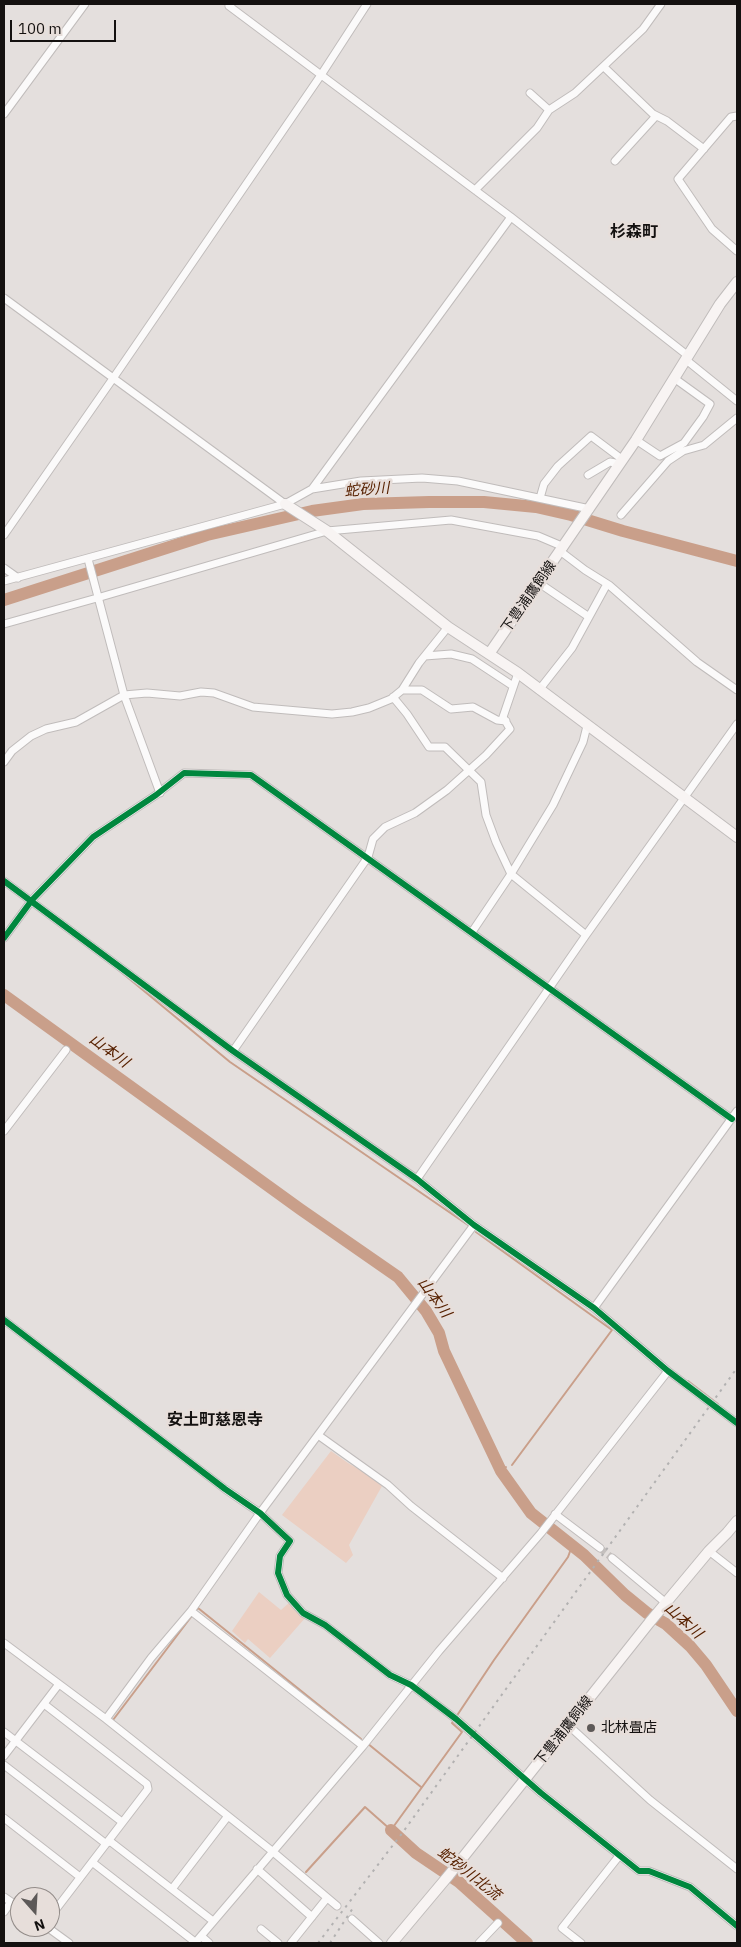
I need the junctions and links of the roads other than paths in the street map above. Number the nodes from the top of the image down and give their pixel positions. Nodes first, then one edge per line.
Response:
1 (85, 4) edge
2 (231, 4) edge
3 (367, 4) edge
4 (661, 4) edge
5 (604, 67) junction
6 (321, 75) junction
7 (530, 93) dead end
8 (549, 110) junction
9 (4, 114) edge
10 (656, 116) junction
11 (737, 116) edge
12 (704, 149) junction
13 (615, 161) dead end
14 (475, 190) junction
15 (511, 218) junction
16 (737, 251) edge
17 (737, 282) edge
18 (4, 298) edge
19 (686, 357) junction
20 (114, 378) junction
21 (674, 378) junction
22 (737, 401) edge
23 (737, 418) edge
24 (636, 440) junction
25 (621, 462) junction
26 (588, 475) dead end
27 (312, 489) junction
28 (540, 498) junction
29 (285, 504) junction
30 (590, 509) junction
31 (621, 515) dead end
32 (326, 531) junction
33 (4, 535) edge
34 (562, 549) junction
35 (88, 559) junction
36 (4, 568) edge
37 (18, 578) junction
38 (4, 582) edge
39 (539, 583) junction
40 (607, 584) junction
41 (97, 598) junction
42 (589, 617) junction
43 (4, 624) edge
44 (448, 627) junction
45 (489, 654) junction
46 (424, 656) junction
47 (472, 659) junction
48 (518, 674) junction
49 (513, 686) junction
50 (402, 690) junction
51 (539, 690) junction
52 (737, 690) edge
53 (124, 695) junction
54 (393, 697) junction
55 (506, 721) junction
56 (737, 724) edge
57 (587, 726) junction
58 (4, 762) edge
59 (469, 771) junction
60 (160, 793) junction
61 (684, 797) junction
62 (737, 837) edge
63 (368, 857) junction
64 (511, 874) junction
65 (4, 881) edge
66 (32, 900) junction
67 (472, 932) junction
68 (586, 935) junction
69 (4, 938) edge
70 (550, 990) junction
71 (66, 1050) dead end
72 (233, 1051) junction
73 (737, 1112) edge
74 (732, 1119) junction
75 (4, 1131) edge
76 (417, 1179) junction
77 (474, 1224) junction
78 (594, 1308) junction
79 (4, 1320) edge
80 (668, 1371) junction
81 (737, 1423) edge
82 (318, 1435) junction
83 (260, 1513) junction
84 (554, 1516) junction
85 (737, 1521) edge
86 (600, 1548) tunnel mouth
87 (709, 1551) junction
88 (612, 1558) tunnel mouth
89 (737, 1573) edge
90 (503, 1578) junction
91 (664, 1606) junction
92 (191, 1611) junction
93 (4, 1643) edge
94 (59, 1684) junction
95 (411, 1685) junction
96 (44, 1704) junction
97 (106, 1719) junction
98 (568, 1725) junction
99 (4, 1732) edge
100 (15, 1741) junction
101 (363, 1746) junction
102 (4, 1756) edge
103 (4, 1765) edge
104 (526, 1779) junction
105 (228, 1816) junction
106 (4, 1818) edge
107 (122, 1822) junction
108 (105, 1843) junction
109 (272, 1850) junction
110 (619, 1856) junction
111 (92, 1862) junction
112 (257, 1869) junction
113 (737, 1869) edge
114 (80, 1877) junction
115 (172, 1889) junction
116 (327, 1898) junction
117 (60, 1904) edge
118 (337, 1906) dead end
119 (312, 1917) junction
120 (352, 1919) dead end
121 (213, 1922) junction
122 (498, 1923) dead end
123 (737, 1926) edge
124 (262, 1930) dead end
125 (201, 1936) junction
126 (195, 1943) edge
127 (209, 1943) edge
128 (278, 1943) edge
129 (290, 1943) edge
130 (379, 1943) edge
131 (392, 1943) edge
132 (479, 1943) edge
133 (581, 1943) edge

1 - 9 street
2 - 6 street
3 - 6 street
4 - 5 street
5 - 8 street
5 - 10 street
6 - 14 street
6 - 20 street
7 - 8 street
8 - 14 street
10 - 12 street
10 - 13 street
11 - 12 street
12 - 16 street
14 - 15 street
15 - 19 street
15 - 27 street
17 - 19 main road, 下豊浦鷹飼線
18 - 20 street
19 - 21 main road, 下豊浦鷹飼線
19 - 22 street
20 - 29 street
20 - 33 street
21 - 24 main road, 下豊浦鷹飼線
21 - 24 street
23 - 31 street
24 - 25 main road, 下豊浦鷹飼線
25 - 26 street
25 - 28 street
25 - 30 main road, 下豊浦鷹飼線
27 - 28 street
27 - 29 street
28 - 30 street
29 - 32 main road
29 - 35 street
30 - 34 main road, 下豊浦鷹飼線
32 - 34 street
32 - 41 street
32 - 44 main road
34 - 39 main road, 下豊浦鷹飼線
34 - 40 street
35 - 37 street
35 - 41 street
36 - 37 street
37 - 38 street
39 - 42 street
39 - 45 main road, 下豊浦鷹飼線
40 - 42 street
40 - 52 street
41 - 43 street
41 - 53 street
42 - 51 street
44 - 45 main road
44 - 46 street
45 - 47 street
45 - 48 main road
46 - 47 street
46 - 50 street
47 - 49 street
48 - 49 street
48 - 51 main road
49 - 55 street
50 - 54 street
50 - 55 street
51 - 57 main road
53 - 54 street
53 - 58 street
53 - 60 street
54 - 59 street
55 - 59 street
56 - 61 street
57 - 61 main road
57 - 64 street
59 - 63 street
59 - 64 street
60 - 63 street
60 - 66 street
61 - 62 main road
61 - 68 street
63 - 67 street
63 - 72 street
64 - 67 street
64 - 68 street
65 - 66 street
66 - 69 street
66 - 72 street
67 - 70 street
68 - 70 street
70 - 74 street
70 - 76 street
71 - 75 street
72 - 76 street
73 - 74 street
74 - 78 street
76 - 77 street
77 - 78 street
77 - 82 street
78 - 80 street
79 - 83 street
80 - 81 street
80 - 84 street
82 - 83 street
82 - 90 street
83 - 92 street
83 - 95 street
84 - 86 street
84 - 90 street
85 - 87 main road, 下豊浦鷹飼線
87 - 89 street
87 - 91 main road, 下豊浦鷹飼線
88 - 91 street
90 - 95 street
91 - 98 main road, 下豊浦鷹飼線
92 - 97 street
92 - 101 street
93 - 94 street
94 - 96 street
94 - 97 street
95 - 101 street
95 - 104 street
96 - 100 street
96 - 107 street
97 - 105 street
98 - 104 main road, 下豊浦鷹飼線
98 - 113 street
99 - 100 street
100 - 102 street
100 - 107 street
101 - 109 street
103 - 108 street
104 - 110 street
104 - 131 main road, 下豊浦鷹飼線
105 - 109 street
105 - 115 street
106 - 114 street
107 - 108 street
108 - 111 street
108 - 115 street
109 - 112 street
109 - 116 street
110 - 123 street
110 - 133 street
111 - 114 street
111 - 126 street
112 - 119 street
112 - 121 street
114 - 117 street
115 - 121 street
116 - 118 street
116 - 119 street
119 - 129 street
120 - 130 street
121 - 125 street
122 - 132 street
124 - 128 street
125 - 126 street
125 - 127 street

